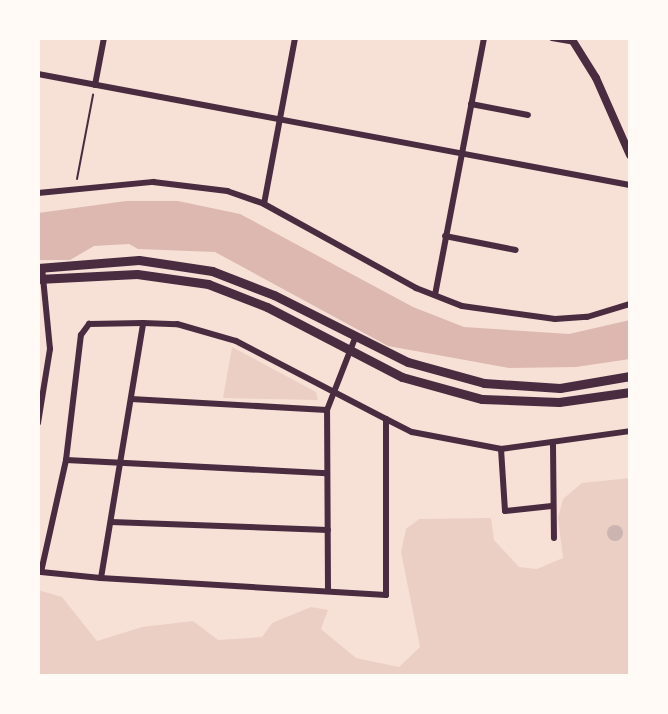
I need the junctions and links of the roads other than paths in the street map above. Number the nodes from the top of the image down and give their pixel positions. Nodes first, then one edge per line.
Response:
1 (104, 38) edge
2 (295, 38) edge
3 (484, 38) edge
4 (552, 38) edge
5 (573, 40) edge
6 (38, 74) edge
7 (95, 85) junction
8 (471, 104) junction
9 (528, 115) dead end
10 (278, 120) junction
11 (628, 144) edge
12 (461, 154) junction
13 (630, 155) edge
14 (630, 185) edge
15 (38, 193) edge
16 (264, 204) junction
17 (445, 236) junction
18 (516, 250) dead end
19 (40, 268) edge
20 (41, 279) edge
21 (435, 295) junction
22 (630, 304) edge
23 (143, 323) junction
24 (355, 338) junction
25 (349, 351) junction
26 (630, 376) edge
27 (330, 391) junction
28 (630, 392) edge
29 (131, 399) junction
30 (327, 410) junction
31 (386, 419) junction
32 (38, 423) edge
33 (630, 431) edge
34 (553, 445) junction
35 (501, 449) junction
36 (66, 460) junction
37 (121, 461) junction
38 (327, 473) junction
39 (552, 506) junction
40 (111, 522) junction
41 (328, 530) junction
42 (554, 538) dead end
43 (40, 572) edge
44 (101, 578) junction
45 (328, 591) junction

1 - 7 street
2 - 10 street
3 - 8 street
4 - 5 street
5 - 11 street
6 - 7 street
7 - 10 street
8 - 9 street
8 - 12 street
10 - 12 street
10 - 16 street
11 - 13 street
12 - 14 street
12 - 17 street
15 - 16 street
16 - 21 street
17 - 18 street
17 - 21 street
19 - 20 street
19 - 24 main road
20 - 25 main road
20 - 32 street
21 - 22 street
23 - 27 street
23 - 29 street
23 - 36 street
24 - 25 street
24 - 26 main road
25 - 27 street
25 - 28 main road
27 - 30 street
27 - 31 street
29 - 30 street
29 - 37 street
30 - 38 street
31 - 35 street
31 - 45 street
33 - 34 street
34 - 35 street
34 - 39 street
35 - 39 street
36 - 37 street
36 - 43 street
37 - 38 street
37 - 40 street
38 - 41 street
39 - 42 street
40 - 41 street
40 - 44 street
41 - 45 street
43 - 44 street
44 - 45 street

